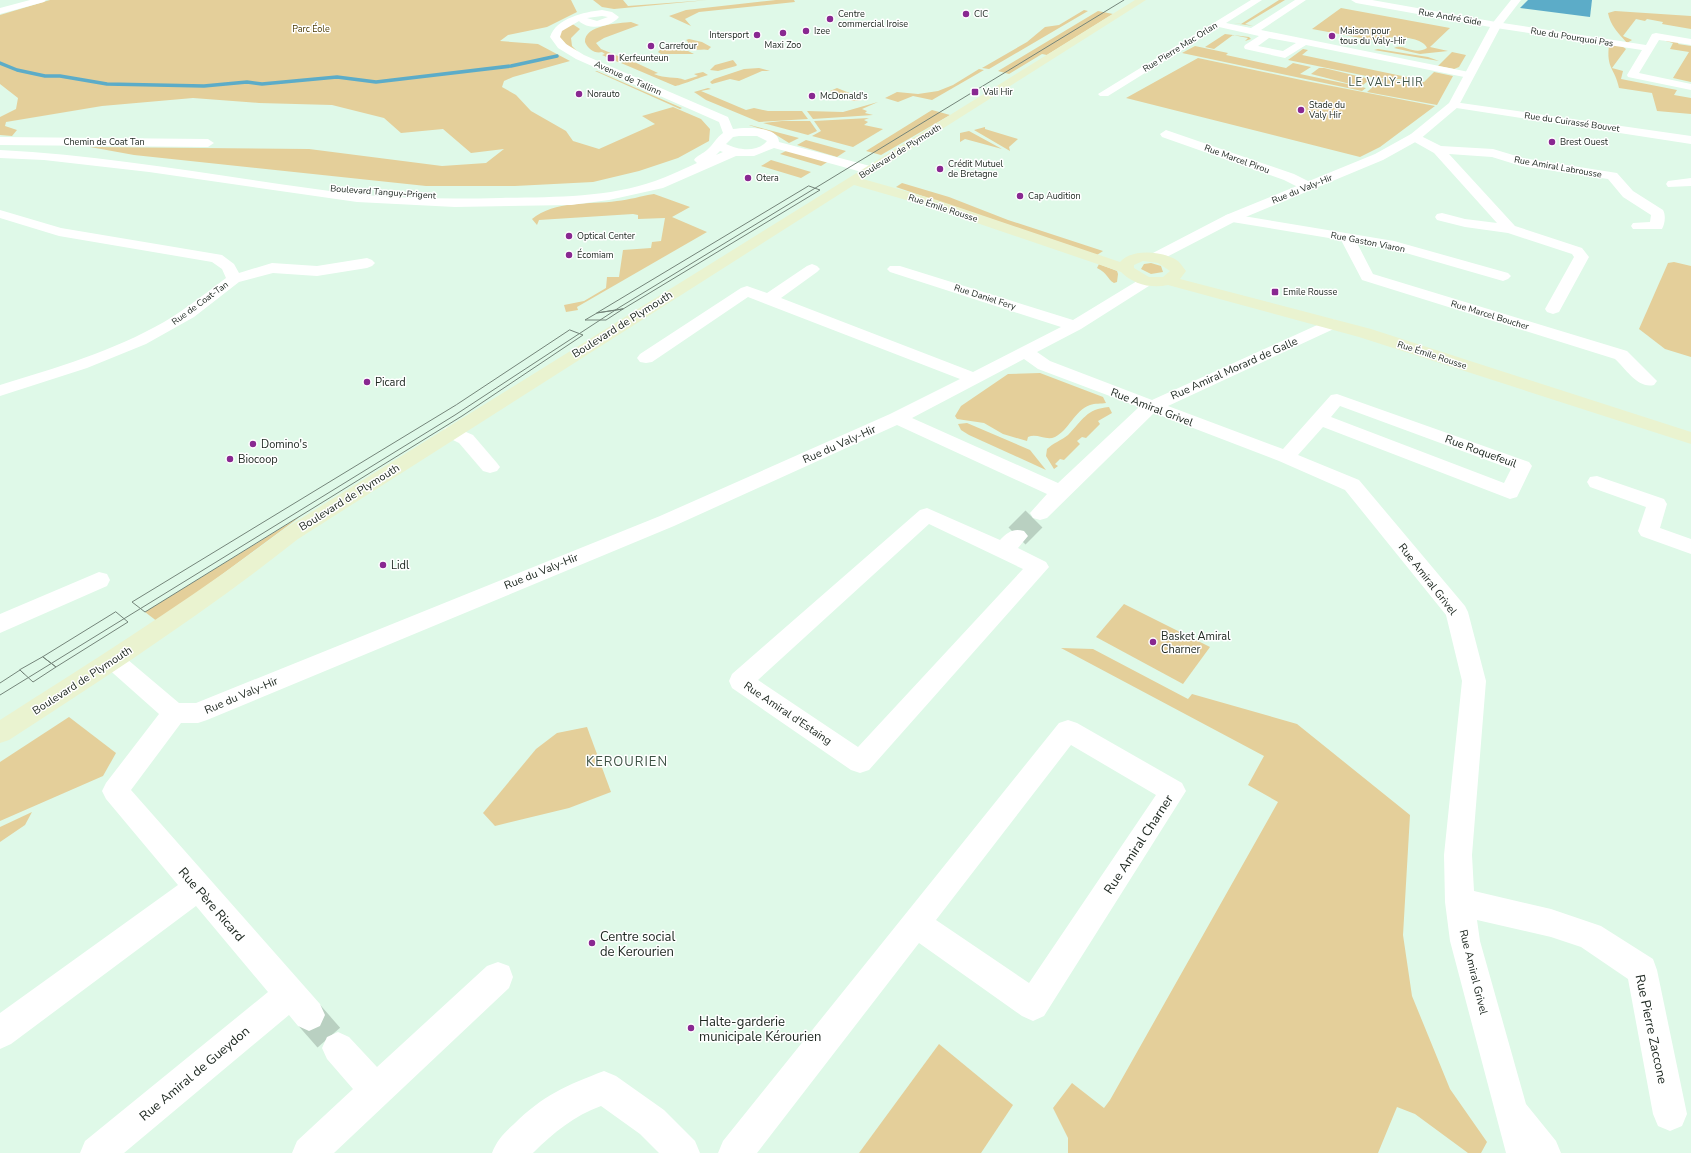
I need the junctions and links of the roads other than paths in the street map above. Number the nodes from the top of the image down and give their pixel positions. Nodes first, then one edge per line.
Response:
1 (41, 0) edge
2 (1141, 0) edge
3 (1257, 0) edge
4 (1301, 0) edge
5 (1356, 0) edge
6 (1516, 0) edge
7 (586, 5) dead end
8 (0, 11) edge
9 (597, 18) junction
10 (1217, 24) junction
11 (1557, 24) dead end
12 (1496, 25) junction
13 (1253, 31) junction
14 (1268, 34) junction
15 (1554, 34) junction
16 (1074, 42) junction
17 (1304, 42) junction
18 (1691, 42) edge
19 (1647, 48) junction
20 (1469, 75) junction
21 (1691, 87) edge
22 (1104, 94) dead end
23 (1454, 105) junction
24 (750, 132) junction
25 (729, 134) junction
26 (1166, 134) dead end
27 (1415, 137) junction
28 (939, 140) dead end
29 (1691, 140) edge
30 (0, 141) edge
31 (208, 143) dead end
32 (772, 144) junction
33 (720, 150) junction
34 (1438, 150) junction
35 (759, 151) junction
36 (0, 154) edge
37 (166, 170) junction
38 (884, 174) dead end
39 (863, 178) junction
40 (1691, 182) edge
41 (1673, 184) dead end
42 (1307, 186) junction
43 (605, 193) junction
44 (974, 203) dead end
45 (0, 214) edge
46 (1231, 218) junction
47 (1442, 218) dead end
48 (1638, 226) dead end
49 (1510, 229) junction
50 (1346, 237) junction
51 (1190, 240) junction
52 (1154, 258) junction
53 (367, 263) dead end
54 (1130, 267) junction
55 (812, 269) dead end
56 (895, 269) dead end
57 (1173, 272) junction
58 (1503, 276) dead end
59 (234, 279) junction
60 (1147, 281) junction
61 (768, 300) junction
62 (1107, 305) junction
63 (1553, 309) dead end
64 (1332, 324) junction
65 (1075, 326) junction
66 (1025, 352) junction
67 (646, 358) dead end
68 (974, 378) junction
69 (1648, 381) dead end
70 (0, 391) edge
71 (1150, 407) junction
72 (897, 418) junction
73 (1320, 419) junction
74 (452, 432) junction
75 (1691, 432) edge
76 (1691, 438) edge
77 (1286, 457) junction
78 (490, 467) dead end
79 (1597, 482) dead end
80 (1061, 492) junction
81 (1040, 513) tunnel mouth
82 (1010, 543) joint
83 (1691, 547) edge
84 (99, 580) dead end
85 (0, 624) edge
86 (113, 660) junction
87 (174, 713) junction
88 (0, 733) edge
89 (198, 888) junction
90 (1460, 902) junction
91 (916, 923) junction
92 (498, 978) dead end
93 (299, 1004) joint
94 (0, 1033) edge
95 (338, 1048) tunnel mouth
96 (376, 1091) junction
97 (1509, 1106) junction
98 (1670, 1114) dead end
99 (97, 1153) edge
100 (309, 1153) edge
101 (509, 1153) edge
102 (684, 1153) edge
103 (735, 1153) edge
104 (1523, 1153) edge
105 (1544, 1153) edge

1 - 8 street
2 - 16 main road, Boulevard de Plymouth
3 - 10 street, Rue Pierre Mac Orlan
4 - 13 street
5 - 12 street, Rue André Gide
6 - 12 street
7 - 9 street
9 - 24 street, Avenue de Tallinn
9 - 25 street, Avenue de Tallinn
10 - 13 street
10 - 22 street, Rue Pierre Mac Orlan
11 - 15 street
12 - 15 street, Rue du Pourquoi Pas
12 - 20 street
13 - 14 street
14 - 17 street
14 - 17 street
15 - 19 street, Rue du Pourquoi Pas
16 - 28 main road, Boulevard de Plymouth
16 - 39 main road, Boulevard de Plymouth
17 - 20 street
18 - 19 street
19 - 21 street
20 - 23 street
23 - 27 street, Rue du Valy-Hir
23 - 29 street, Rue du Cuirassé Bouvet
24 - 25 street
24 - 32 street
25 - 33 street
26 - 42 street, Rue Marcel Pirou
27 - 34 street
27 - 42 street, Rue du Valy-Hir
30 - 31 street, Chemin de Coat Tan
32 - 35 street
32 - 39 street, Rue Émile Rousse
33 - 35 street
33 - 43 street
34 - 48 street, Rue Amiral Labrousse
34 - 49 street
35 - 39 street, Rue Émile Rousse
36 - 37 street, Boulevard Tanguy-Prigent
37 - 43 street, Boulevard Tanguy-Prigent
37 - 43 street, Boulevard Tanguy-Prigent
38 - 39 main road, Boulevard de Plymouth
39 - 54 main road, Rue Émile Rousse
39 - 74 main road, Boulevard de Plymouth
40 - 41 street
42 - 46 street, Rue du Valy-Hir
44 - 54 main road, Rue Émile Rousse
45 - 59 street, Rue de Coat-Tan
46 - 50 street, Rue Gaston Viaron
46 - 51 street, Rue du Valy-Hir
47 - 49 street
49 - 63 street
50 - 58 street, Rue Gaston Viaron
50 - 69 street, Rue Marcel Boucher
51 - 52 street, Rue du Valy-Hir
51 - 57 street, Rue du Valy-Hir
52 - 54 main road
52 - 57 main road
53 - 59 street
54 - 60 main road
54 - 62 street, Rue du Valy-Hir
55 - 61 street
56 - 65 street, Rue Daniel Fery
57 - 60 main road
57 - 64 main road, Rue Émile Rousse
57 - 75 main road, Rue Émile Rousse
59 - 70 street, Rue de Coat-Tan
60 - 62 street, Rue du Valy-Hir
61 - 67 street
61 - 68 street
62 - 65 street, Rue du Valy-Hir
64 - 71 street, Rue Amiral Morard de Galle
64 - 76 main road, Rue Émile Rousse
65 - 66 street, Rue du Valy-Hir
66 - 68 street, Rue du Valy-Hir
66 - 71 street, Rue Amiral Grivel
68 - 72 street, Rue du Valy-Hir
71 - 77 street, Rue Amiral Grivel
71 - 80 street, Rue Amiral Morard de Galle
72 - 80 street
72 - 87 street, Rue du Valy-Hir
73 - 73 street, Rue Roquefeuil
73 - 77 street, Rue Roquefeuil
74 - 78 street
74 - 86 main road, Boulevard de Plymouth
77 - 90 street, Rue Amiral Grivel
79 - 83 street
80 - 81 street
82 - 82 street, Rue Amiral d'Estaing
84 - 85 street
86 - 87 street
86 - 88 main road, Boulevard de Plymouth
87 - 89 street, Rue Père Ricard
89 - 93 street, Rue Père Ricard
89 - 94 street
90 - 97 street, Rue Amiral Grivel
90 - 98 street, Rue Pierre Zaccone
91 - 91 street, Rue Amiral Charner
91 - 103 street, Rue Amiral Charner
92 - 96 street
93 - 99 street, Rue Amiral de Gueydon
95 - 96 street
96 - 100 street
97 - 104 street, Rue Amiral Grivel
97 - 105 street, Rue Amiral Grivel
101 - 102 street

